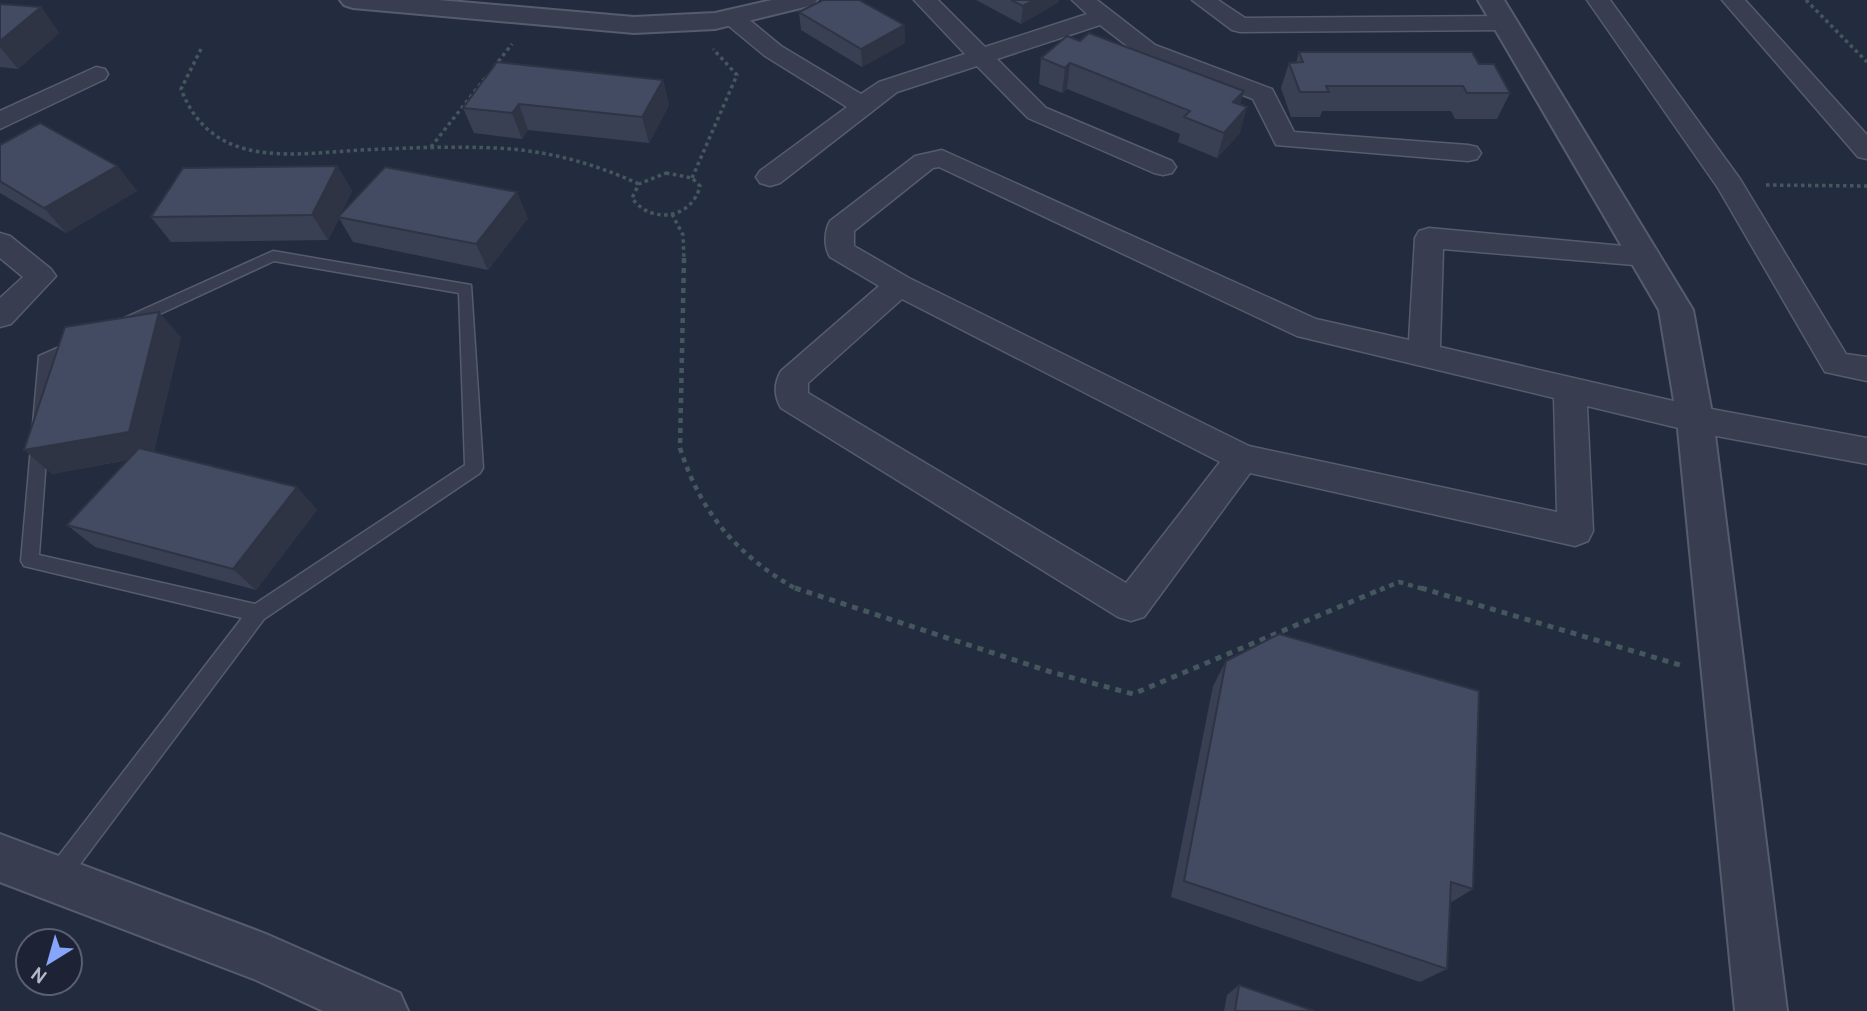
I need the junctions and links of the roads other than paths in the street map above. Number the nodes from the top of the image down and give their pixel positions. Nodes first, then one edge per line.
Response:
1 (353, 0) edge
2 (804, 0) edge
3 (925, 0) edge
4 (1083, 0) edge
5 (1203, 0) edge
6 (1389, 0) edge
7 (1598, 0) edge
8 (1733, 0) edge
9 (405, 2) edge
10 (742, 10) edge
11 (1498, 12) edge
12 (1104, 16) junction
13 (1401, 24) junction
14 (980, 57) junction
15 (96, 74) dead end
16 (862, 104) junction
17 (0, 121) edge
18 (1867, 151) edge
19 (1468, 153) dead end
20 (1163, 167) dead end
21 (770, 177) dead end
22 (0, 243) edge
23 (1646, 256) junction
24 (899, 285) junction
25 (0, 316) edge
26 (1424, 356) junction
27 (1867, 369) edge
28 (1570, 390) junction
29 (1695, 419) junction
30 (1867, 451) edge
31 (1242, 458) junction
32 (257, 613) junction
33 (0, 858) edge
34 (55, 879) junction
35 (382, 1011) edge
36 (1761, 1011) edge

1 - 9 street
2 - 10 street
3 - 14 street
4 - 12 street
5 - 13 street
6 - 13 street
7 - 27 street
8 - 18 street
9 - 10 street
10 - 16 street
11 - 13 street
11 - 23 street
12 - 14 street
12 - 19 street
14 - 16 street
14 - 20 street
15 - 17 street
16 - 21 street
22 - 25 street
23 - 26 street
23 - 29 street
24 - 26 street
24 - 31 street
24 - 31 street
26 - 28 street
28 - 29 street
28 - 31 street
29 - 30 street
29 - 36 street
32 - 32 lane
32 - 34 lane
33 - 34 street
34 - 35 street

